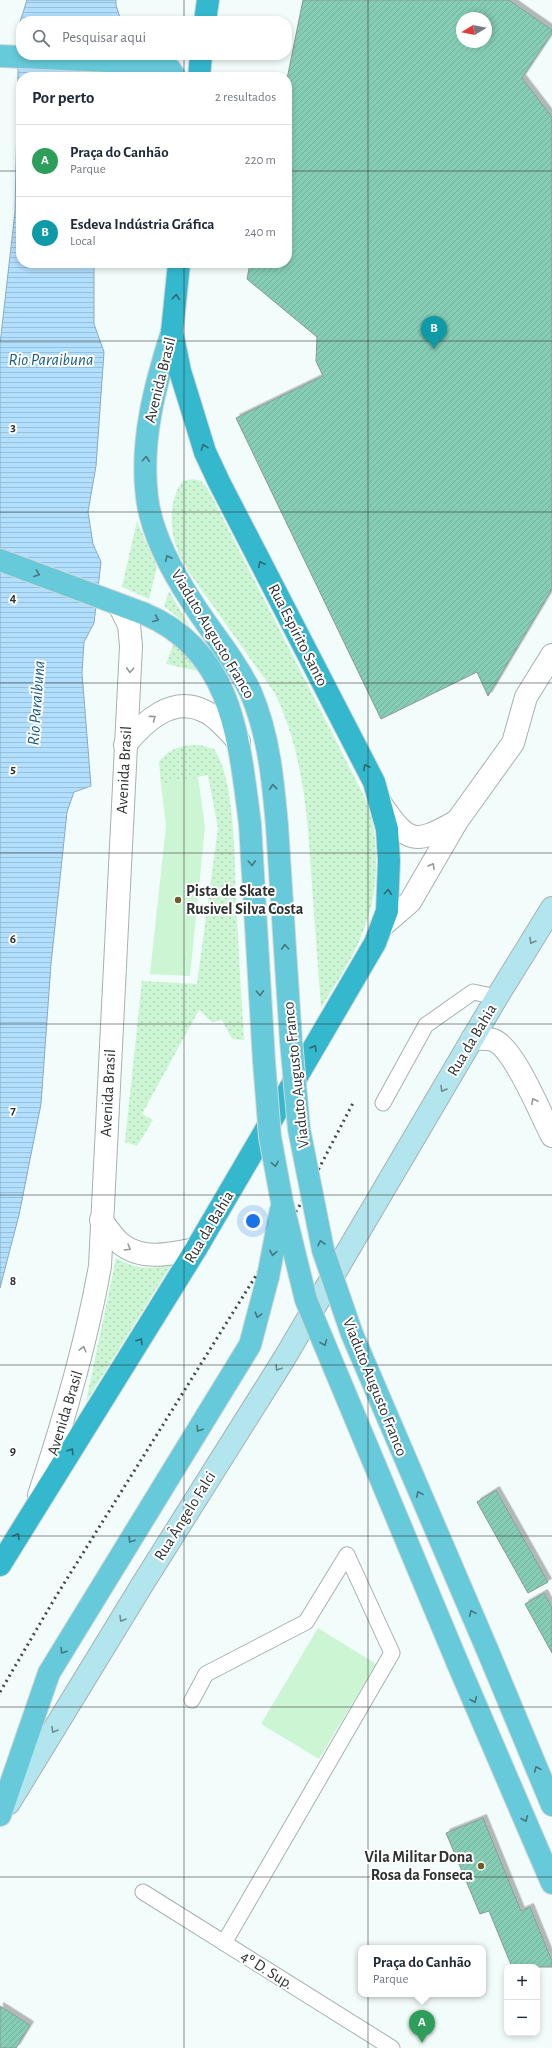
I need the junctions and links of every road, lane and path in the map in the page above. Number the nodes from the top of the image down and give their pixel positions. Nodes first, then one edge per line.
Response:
1 (208, 0) edge
2 (206, 16) edge
3 (0, 56) edge
4 (16, 57) edge
5 (87, 60) edge
6 (201, 60) edge
7 (172, 72) edge
8 (199, 72) edge
9 (178, 268) edge
10 (172, 332) junction
11 (147, 498) joint
12 (0, 560) edge
13 (110, 602) junction
14 (552, 654) edge
15 (239, 742) junction
16 (126, 745) junction
17 (381, 802) junction
18 (457, 821) junction
19 (552, 908) edge
20 (378, 935) junction
21 (497, 997) junction
22 (472, 1039) junction
23 (383, 1103) dead end
24 (552, 1136) edge
25 (282, 1202) junction
26 (368, 1213) joint
27 (101, 1220) junction
28 (196, 1249) junction
29 (35, 1507) junction
30 (0, 1565) edge
31 (192, 1700) dead end
32 (552, 1804) edge
33 (0, 1815) edge
34 (0, 1818) edge
35 (552, 1883) edge
36 (143, 1892) dead end
37 (224, 1943) junction
38 (392, 2048) edge

1 - 2 highway
3 - 4 main road
5 - 7 main road
6 - 8 highway
10 -> 9 highway, Avenida Brasil
11 -> 10 main road, Avenida Brasil
17 -> 10 highway, Rua Espírito Santo
32 -> 11 main road, Viaduto Augusto Franco, bridge
12 -> 13 main road, Viaduto Augusto Franco
13 -> 15 main road, Viaduto Augusto Franco
13 -> 16 street, Avenida Brasil
14 - 18 street, Rua da Bahia
16 -> 15 street
15 -> 25 main road, Viaduto Augusto Franco, bridge
16 - 27 street, Avenida Brasil
17 - 18 street, Rua da Bahia
20 -> 17 highway, Rua Espírito Santo
20 -> 18 street, Rua da Bahia
19 -> 21 main road, Rua da Bahia
28 -> 20 highway, Rua da Bahia
21 - 22 main road, Rua da Bahia
21 - 23 lane
24 -> 22 street
22 -> 26 main road, Rua da Bahia
25 -> 33 main road, bridge
25 -> 35 main road, Viaduto Augusto Franco, bridge
26 -> 34 main road, Rua Ângelo Falci
27 -> 28 street
29 -> 27 street, Avenida Brasil
29 -> 28 highway, Rua da Bahia
30 -> 29 highway, Avenida Brasil
31 - 37 lane
36 - 37 lane, 4º D. Sup.
37 - 38 lane, 4º D. Sup.

